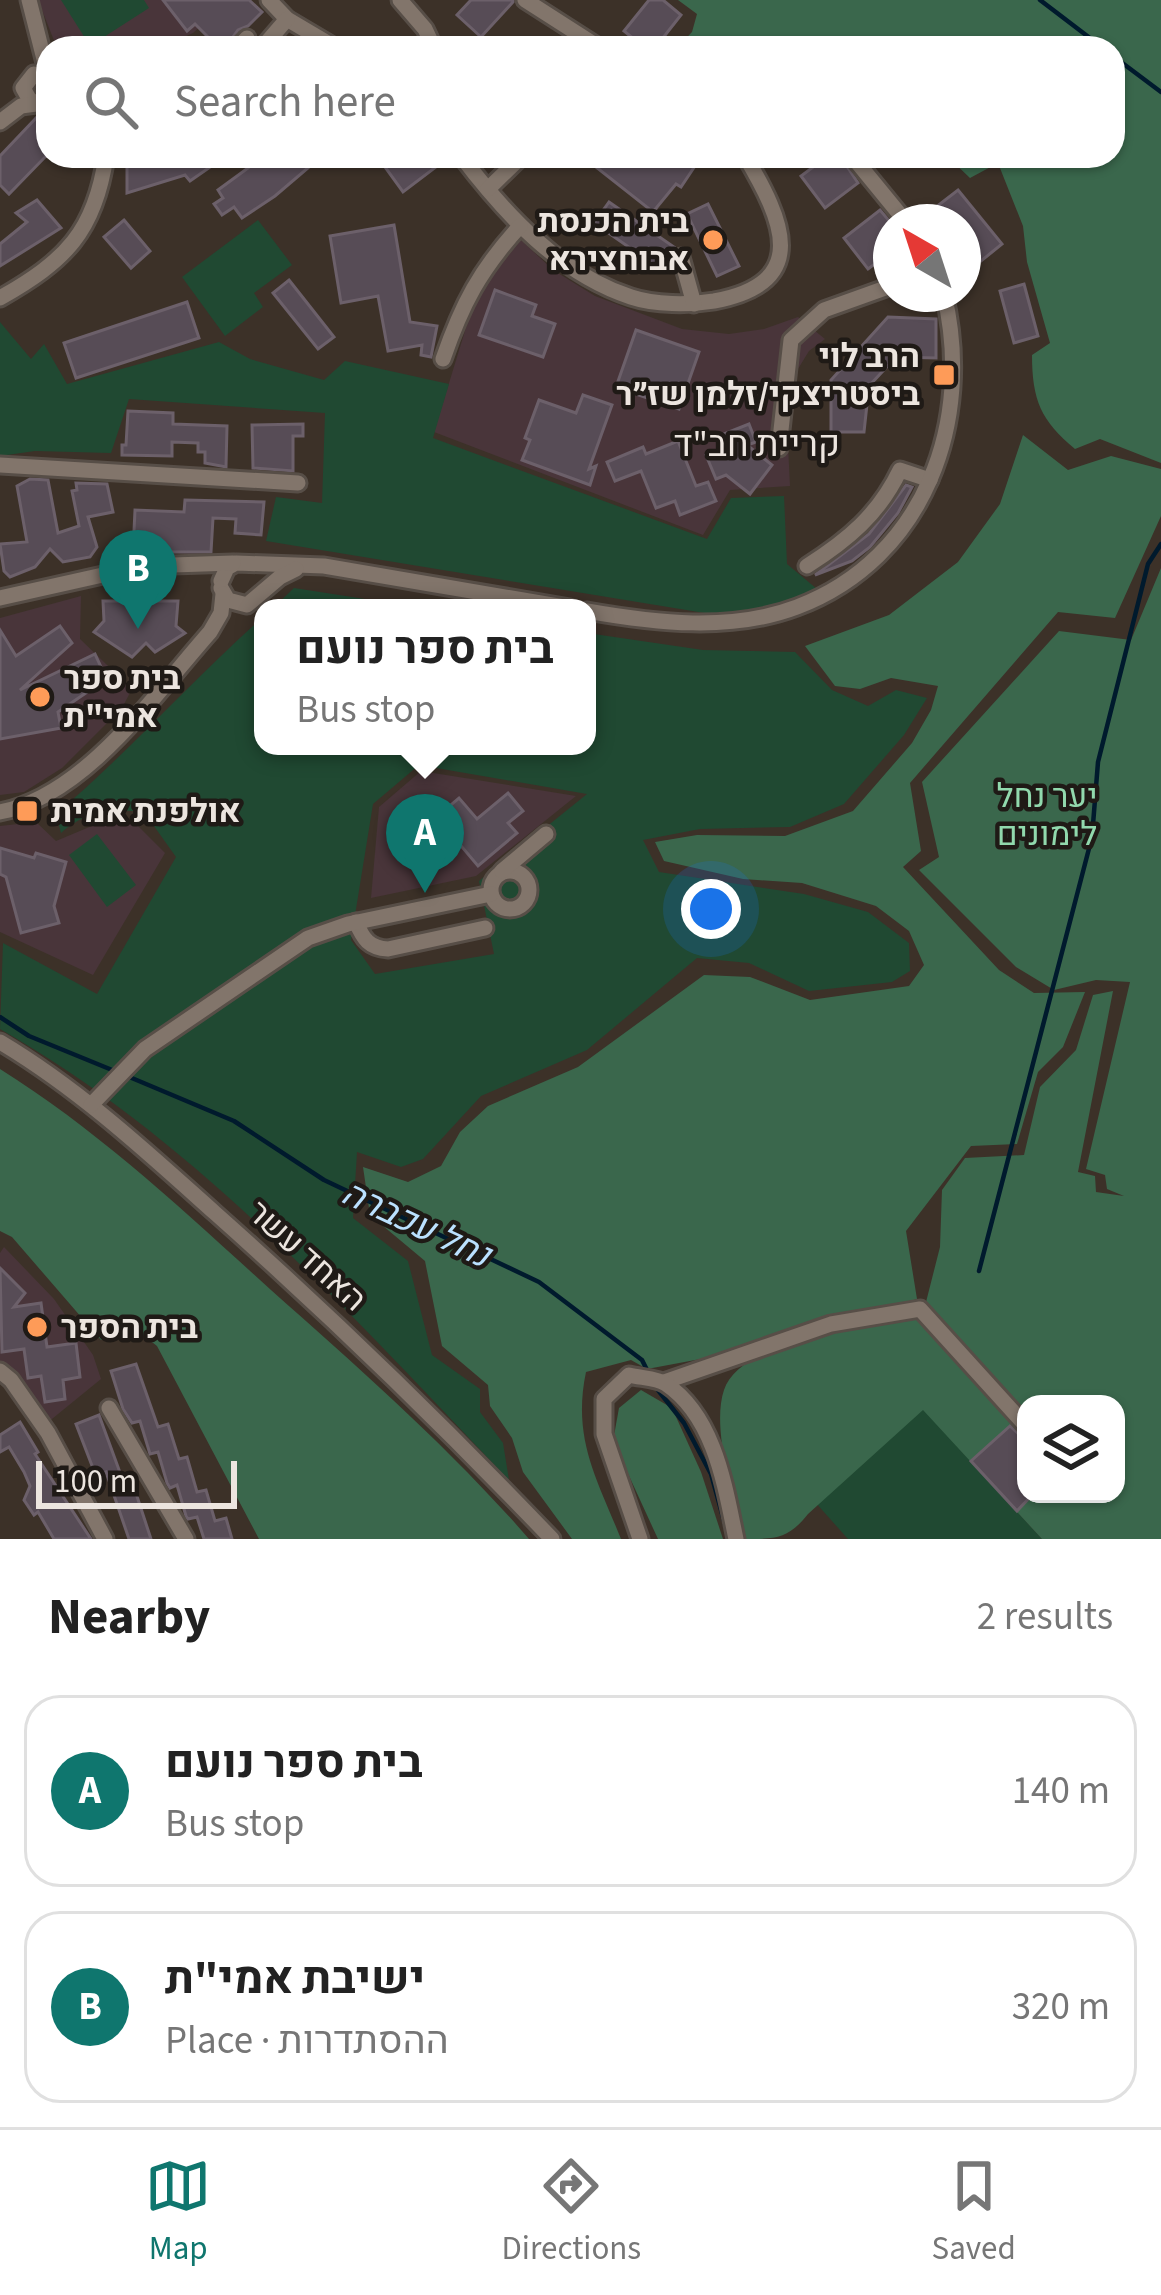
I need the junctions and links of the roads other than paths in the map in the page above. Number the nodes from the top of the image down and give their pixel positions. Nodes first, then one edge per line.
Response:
1 (29, 0) edge
2 (269, 0) edge
3 (400, 0) edge
4 (525, 0) edge
5 (286, 20) junction
6 (38, 36) edge
7 (261, 36) edge
8 (315, 36) edge
9 (428, 36) edge
10 (581, 36) edge
11 (36, 74) edge
12 (36, 102) edge
13 (36, 105) edge
14 (0, 122) edge
15 (94, 168) edge
16 (104, 168) edge
17 (471, 168) edge
18 (509, 168) edge
19 (753, 168) edge
20 (862, 168) edge
21 (100, 189) junction
22 (488, 189) junction
23 (891, 204) edge
24 (520, 226) junction
25 (681, 257) dead end
26 (873, 292) edge
27 (0, 298) edge
28 (694, 304) junction
29 (948, 312) edge
30 (443, 359) dead end
31 (779, 448) dead end
32 (0, 465) edge
33 (930, 480) junction
34 (298, 483) dead end
35 (247, 563) junction
36 (184, 564) junction
37 (316, 566) junction
38 (807, 566) dead end
39 (222, 588) junction
40 (0, 598) edge
41 (254, 599) edge
42 (255, 599) edge
43 (515, 599) edge
44 (253, 601) joint
45 (596, 613) edge
46 (205, 638) junction
47 (0, 812) edge
48 (546, 834) dead end
49 (496, 876) junction
50 (491, 893) junction
51 (356, 922) junction
52 (485, 928) dead end
53 (0, 1042) edge
54 (91, 1105) junction
55 (0, 1371) edge
56 (658, 1381) junction
57 (0, 1383) edge
58 (109, 1408) dead end
59 (1017, 1416) edge
60 (56, 1455) junction
61 (105, 1539) edge
62 (186, 1539) edge
63 (552, 1539) edge
64 (640, 1539) edge
65 (736, 1539) edge

1 - 6 street
2 - 5 street
3 - 9 street
4 - 10 street
5 - 7 street
5 - 8 street
11 - 12 street
13 - 14 street
15 - 21 street
16 - 21 street
17 - 22 street
18 - 22 street
19 - 28 street
20 - 23 street
21 - 27 street
22 - 24 street
24 - 28 street
24 - 30 street
25 - 28 street
26 - 31 street
29 - 33 street
32 - 34 street
33 - 38 street
33 - 45 street
35 - 36 street
35 - 37 street
35 - 39 street
35 - 41 street
36 - 39 street
36 - 40 street
37 - 42 street
37 - 43 street
39 - 44 street
39 - 46 street
44 - 46 street
46 - 47 street
48 - 49 street
49 - 50 street
49 - 50 street
50 - 51 street
51 - 52 street
51 - 54 street
53 - 54 street, האחד עשר
54 - 63 street, האחד עשר
55 - 60 street
56 - 59 street
56 - 64 street
56 - 65 street
57 - 60 street
58 - 62 street
60 - 61 street

